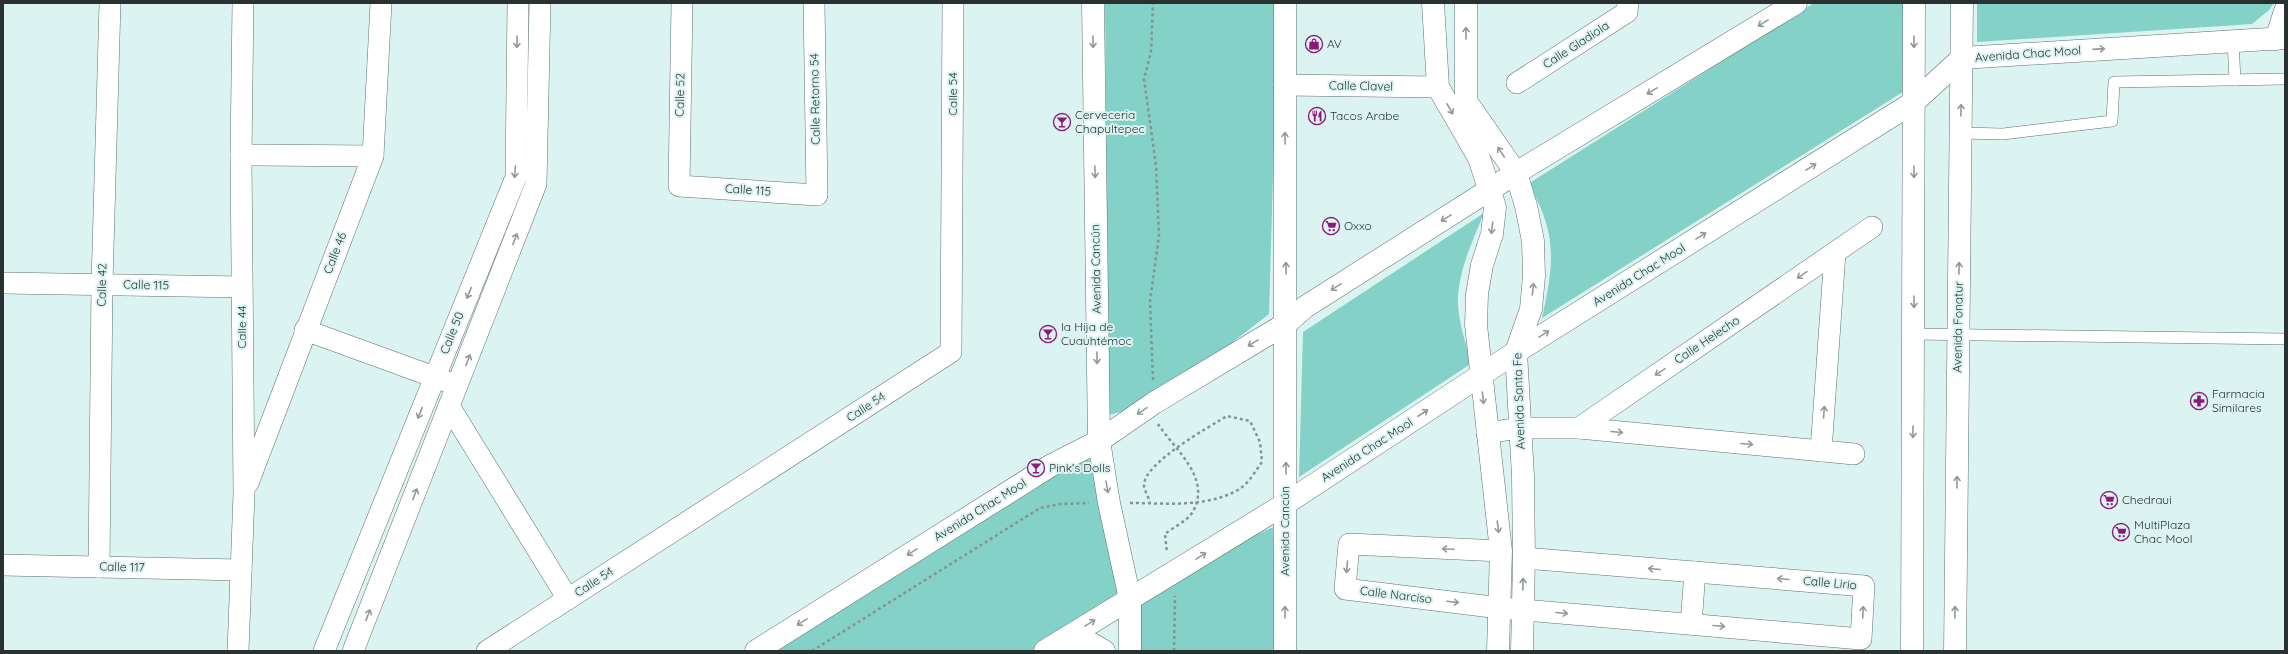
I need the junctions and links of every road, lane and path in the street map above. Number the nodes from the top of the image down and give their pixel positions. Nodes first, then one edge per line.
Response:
1 (110, 3) edge
2 (243, 3) edge
3 (381, 3) edge
4 (518, 3) edge
5 (540, 3) edge
6 (682, 3) edge
7 (814, 3) edge
8 (953, 3) edge
9 (1093, 3) edge
10 (1153, 3) edge
11 (1285, 3) edge
12 (1433, 3) edge
13 (1466, 3) edge
14 (1628, 3) edge
15 (1796, 3) edge
16 (1914, 3) edge
17 (1962, 3) edge
18 (2285, 11) edge
19 (2280, 39) edge
20 (2233, 41) junction
21 (1962, 58) junction
22 (2285, 79) edge
23 (2235, 80) junction
24 (1517, 83) dead end
25 (1284, 85) junction
26 (1438, 87) junction
27 (1914, 102) junction
28 (1960, 134) junction
29 (241, 155) junction
30 (373, 156) junction
31 (1516, 173) junction
32 (679, 186) joint
33 (1491, 190) junction
34 (817, 195) joint
35 (1872, 227) dead end
36 (1834, 253) junction
37 (3, 283) edge
38 (102, 284) junction
39 (242, 287) junction
40 (1293, 311) junction
41 (305, 330) junction
42 (1913, 334) junction
43 (1958, 334) junction
44 (2285, 339) edge
45 (1516, 352) junction
46 (1481, 375) junction
47 (434, 377) junction
48 (457, 386) junction
49 (1154, 403) junction
50 (450, 406) junction
51 (1519, 428) junction
52 (1579, 428) junction
53 (1487, 433) junction
54 (1099, 441) junction
55 (1176, 449) junction
56 (1821, 451) junction
57 (1854, 454) dead end
58 (244, 494) junction
59 (1109, 503) junction
60 (1150, 503) junction
61 (1196, 503) junction
62 (1285, 504) junction
63 (1501, 551) junction
64 (1524, 558) junction
65 (3, 565) edge
66 (99, 567) junction
67 (241, 570) junction
68 (1695, 572) junction
69 (1171, 574) junction
70 (568, 599) junction
71 (1130, 599) junction
72 (1500, 608) junction
73 (1523, 609) junction
74 (1691, 624) junction
75 (1050, 647) edge
76 (238, 651) edge
77 (324, 651) edge
78 (353, 651) edge
79 (487, 651) edge
80 (756, 651) edge
81 (812, 651) edge
82 (1104, 651) edge
83 (1130, 651) edge
84 (1174, 651) edge
85 (1285, 651) edge
86 (1498, 651) edge
87 (1522, 651) edge
88 (1912, 651) edge
89 (1955, 651) edge

1 - 38 street, Calle 42
2 - 29 street, Calle 44
3 - 30 street, Calle 46
4 -> 47 street, Calle 50
48 -> 5 street, Calle 50
6 - 32 street, Calle 52
7 - 34 street, Calle Retorno 54
8 - 70 street, Calle 54
9 -> 54 main road, Avenida Cancún
10 - 49 path
11 - 25 main road, Avenida Cancún
12 - 26 main road
31 -> 13 main road, Avenida Santa Fe
14 - 24 street, Calle Gladiola
15 -> 31 main road, Avenida Chac Mool
16 -> 27 main road
17 - 21 main road, Avenida Fonatur
18 - 19 main road, Avenida Chac Mool
19 - 20 main road, Avenida Chac Mool
21 -> 20 main road, Avenida Chac Mool
20 - 23 lane
21 - 27 main road, Avenida Chac Mool
28 -> 21 main road, Avenida Fonatur
22 - 23 lane
23 - 28 lane
25 - 26 street, Calle Clavel
40 -> 25 main road, Avenida Cancún
26 -> 33 main road
27 -> 42 main road
45 -> 27 main road, Avenida Chac Mool
43 -> 28 main road, Avenida Fonatur
29 - 30 street
29 - 39 street, Calle 44
30 - 41 street, Calle 46
31 - 33 main road, Avenida Chac Mool
45 -> 31 main road, Avenida Santa Fe
32 - 34 street, Calle 115
33 -> 40 main road, Avenida Chac Mool
33 -> 46 main road
35 - 36 street, Calle Helecho
36 -> 52 street, Calle Helecho
56 -> 36 street
37 - 38 street, Calle 115
38 - 39 street, Calle 115
38 - 66 street, Calle 42
39 - 58 street, Calle 44
40 -> 49 main road, Avenida Chac Mool
62 -> 40 main road, Avenida Cancún
41 - 47 street
41 - 58 street, Calle 46
42 - 43 lane
42 -> 88 main road
43 - 44 lane
89 -> 43 main road, Avenida Fonatur
45 - 46 main road, Avenida Chac Mool
45 - 51 main road, Avenida Santa Fe
46 -> 53 main road
62 -> 46 main road, Avenida Chac Mool
47 - 48 street
47 -> 77 street, Calle 50
48 - 50 street, Calle 50
49 -> 54 main road, Avenida Chac Mool
49 - 55 path
50 - 70 street
78 -> 50 street, Calle 50
51 - 52 street
51 - 53 street
51 - 64 main road, Avenida Santa Fe
52 -> 56 street
53 -> 63 main road
54 -> 59 main road, Avenida Cancún
54 -> 80 main road, Avenida Chac Mool
55 - 60 path
55 - 61 path
55 - 61 path
56 - 57 street
58 - 67 street, Calle 44
59 - 60 path
59 - 71 main road, Avenida Cancún
59 - 81 path
60 - 61 path
61 - 69 path
69 -> 62 main road, Avenida Chac Mool
85 -> 62 main road, Avenida Cancún
63 - 72 main road
63 -> 72 street, Calle Narciso
68 -> 64 street, Calle Lirio
73 -> 64 main road, Avenida Santa Fe
65 - 66 street, Calle 117
66 - 67 street, Calle 117
67 - 76 street, Calle 44
68 - 74 street
74 -> 68 street, Calle Lirio
69 - 71 main road, Avenida Chac Mool
69 - 84 path
70 - 79 street, Calle 54
75 -> 71 main road, Avenida Chac Mool
71 - 83 main road, Avenida Cancún
72 - 73 street, Calle Lirio
72 - 86 main road
73 -> 74 street, Calle Lirio
73 - 87 main road, Avenida Santa Fe
75 - 82 main road

